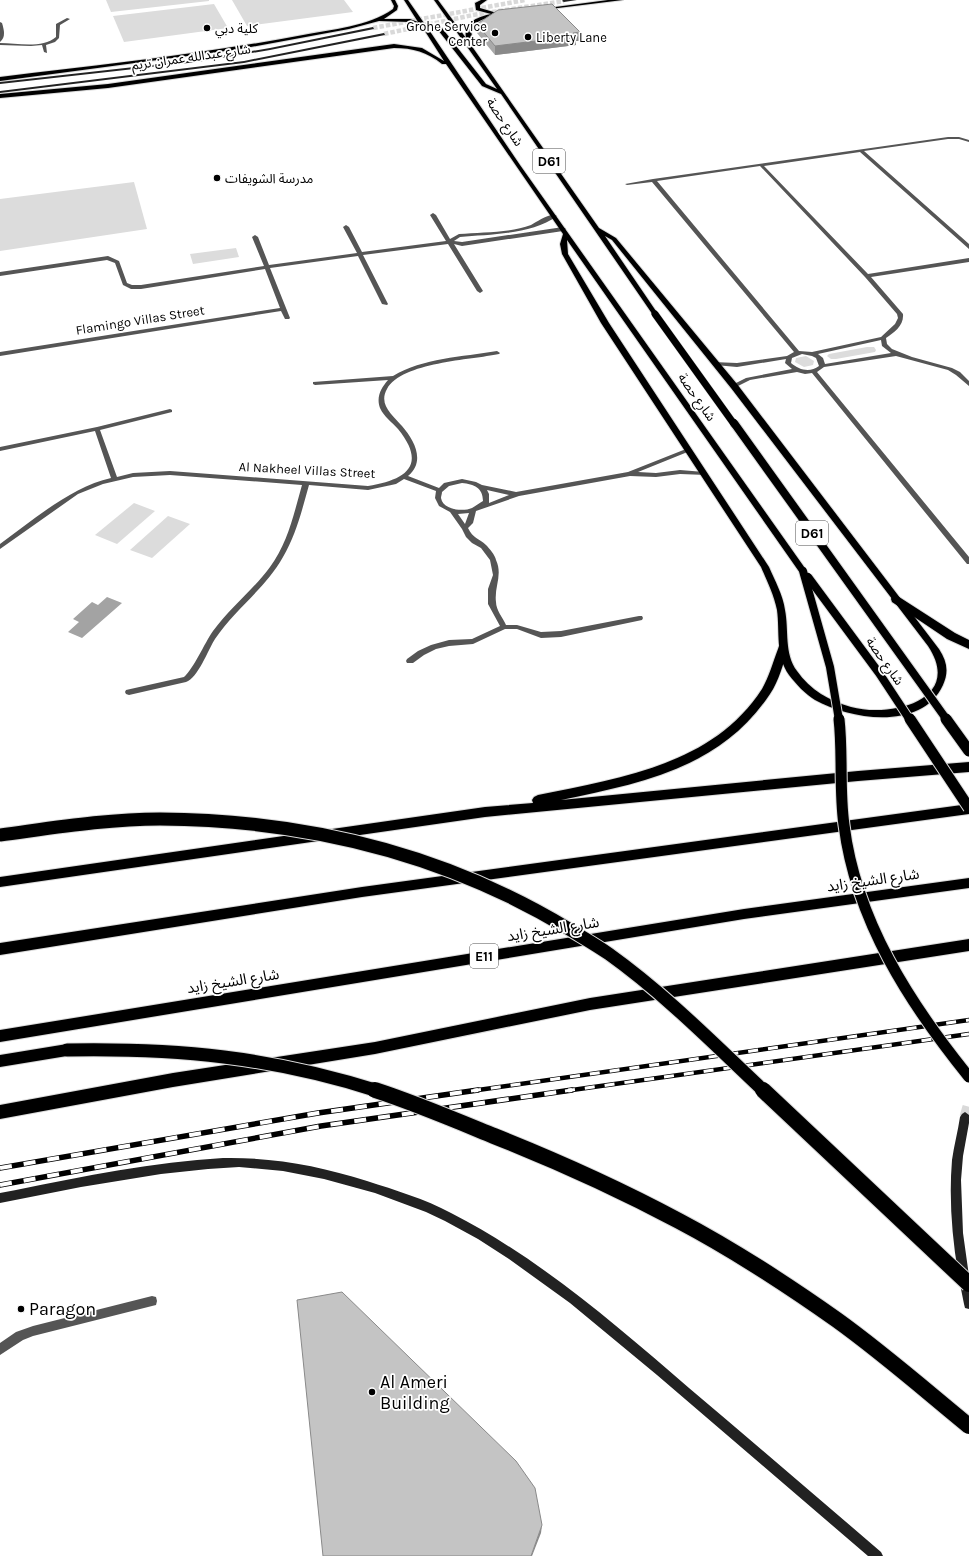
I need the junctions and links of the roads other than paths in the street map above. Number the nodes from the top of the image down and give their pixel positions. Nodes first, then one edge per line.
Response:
1 (393, 0) edge
2 (406, 0) edge
3 (432, 0) edge
4 (485, 0) edge
5 (575, 0) edge
6 (621, 0) edge
7 (564, 1) dead end
8 (437, 2) edge
9 (534, 10) edge
10 (511, 12) edge
11 (503, 13) junction
12 (68, 19) dead end
13 (370, 22) junction
14 (422, 23) junction
15 (0, 24) edge
16 (373, 28) tunnel mouth
17 (384, 34) tunnel mouth
18 (0, 42) edge
19 (44, 44) junction
20 (471, 48) junction
21 (46, 52) dead end
22 (451, 68) junction
23 (0, 80) edge
24 (0, 92) edge
25 (503, 93) junction
26 (0, 96) edge
27 (969, 141) edge
28 (860, 150) junction
29 (761, 164) junction
30 (653, 180) junction
31 (627, 184) dead end
32 (433, 215) dead end
33 (554, 216) junction
34 (346, 227) dead end
35 (597, 229) junction
36 (518, 230) junction
37 (565, 231) junction
38 (521, 235) junction
39 (255, 237) dead end
40 (450, 242) junction
41 (969, 247) edge
42 (360, 254) junction
43 (969, 260) edge
44 (266, 267) junction
45 (0, 274) edge
46 (867, 276) junction
47 (480, 291) dead end
48 (385, 304) dead end
49 (283, 309) junction
50 (287, 318) dead end
51 (883, 338) junction
52 (497, 353) dead end
53 (798, 353) junction
54 (0, 354) edge
55 (811, 354) junction
56 (895, 354) junction
57 (789, 357) junction
58 (715, 363) junction
59 (822, 366) junction
60 (797, 370) junction
61 (813, 371) junction
62 (394, 378) junction
63 (315, 383) dead end
64 (969, 384) edge
65 (734, 386) junction
66 (170, 411) dead end
67 (97, 429) junction
68 (0, 449) edge
69 (688, 450) junction
70 (630, 474) junction
71 (704, 474) junction
72 (404, 477) junction
73 (114, 478) junction
74 (306, 483) junction
75 (481, 487) junction
76 (439, 490) junction
77 (518, 494) junction
78 (476, 510) junction
79 (452, 511) junction
80 (465, 528) junction
81 (0, 547) edge
82 (969, 562) edge
83 (803, 571) junction
84 (896, 599) junction
85 (639, 618) dead end
86 (504, 627) junction
87 (969, 645) edge
88 (783, 649) junction
89 (410, 661) dead end
90 (129, 692) dead end
91 (969, 752) edge
92 (969, 767) edge
93 (969, 808) edge
94 (485, 812) junction
95 (0, 835) edge
96 (0, 882) edge
97 (969, 883) edge
98 (969, 946) edge
99 (0, 949) edge
100 (0, 1036) edge
101 (0, 1061) edge
102 (969, 1077) edge
103 (0, 1112) edge
104 (965, 1117) dead end
105 (0, 1198) edge
106 (969, 1284) edge
107 (152, 1302) dead end
108 (969, 1304) edge
109 (0, 1349) edge
110 (969, 1426) edge
111 (877, 1556) edge

1 - 13 main road
2 - 14 main road, شارع حصة / D61
3 - 8 main road
4 - 11 main road
5 - 7 main road
6 - 9 main road
8 - 20 main road, شارع حصة / D61
10 - 11 main road
11 - 20 main road
12 - 19 street
13 - 14 main road
13 - 23 main road
14 - 22 main road, شارع حصة / D61
14 - 25 main road
15 - 18 street
16 - 23 main road, شارع عبدالله عمران تريم
17 - 24 main road, شارع عبدالله عمران تريم
18 - 19 street
19 - 21 street
20 - 25 main road, شارع حصة / D61
22 - 26 main road
22 - 33 main road, شارع حصة / D61
25 - 35 main road, شارع حصة / D61
27 - 28 street
28 - 29 street
28 - 41 street
29 - 30 street
29 - 46 street
30 - 31 street
30 - 53 street
32 - 40 street
33 - 36 street
33 - 37 main road, شارع حصة / D61
34 - 42 street
35 - 58 main road
35 - 91 main road, شارع حصة / D61, bridge
36 - 38 street
36 - 40 street
37 - 38 street
37 - 69 main road
37 - 83 main road, شارع حصة / D61
38 - 40 street
39 - 44 street
40 - 42 street
40 - 47 street
42 - 44 street
42 - 48 street
43 - 46 street
44 - 45 street
44 - 49 street
46 - 51 street
49 - 50 street
49 - 54 street, Flamingo Villas Street
51 - 55 street
51 - 56 street
52 - 62 street, Al Nakheel Villas Street
53 - 55 street
53 - 57 street
55 - 59 street
56 - 59 street
56 - 64 street
57 - 58 street
57 - 60 street
58 - 65 main road
59 - 61 street
60 - 61 street
60 - 65 street
61 - 82 street
62 - 63 street
62 - 72 street, Al Nakheel Villas Street
65 - 84 main road
66 - 67 street
67 - 68 street
67 - 73 street
69 - 70 street
69 - 71 main road
70 - 71 street
70 - 77 street
71 - 88 main road
72 - 74 street, Al Nakheel Villas Street
72 - 76 street
73 - 74 street, Al Nakheel Villas Street
73 - 81 street, Al Nakheel Villas Street
74 - 90 street
75 - 76 street
75 - 77 street
75 - 78 street
76 - 79 street
77 - 78 street
78 - 79 street
78 - 80 street
79 - 80 street
80 - 86 street
83 - 93 main road, شارع حصة / D61, bridge
83 - 102 main road, bridge
84 - 87 highway
84 - 88 main road
85 - 86 street
86 - 89 street
88 - 94 highway
92 - 94 highway
93 - 99 highway
94 - 96 highway
95 - 106 highway, bridge
97 - 100 highway, شارع الشيخ زايد / E11
98 - 103 highway
101 - 110 highway, bridge
104 - 108 main road
105 - 111 main road
107 - 109 street

